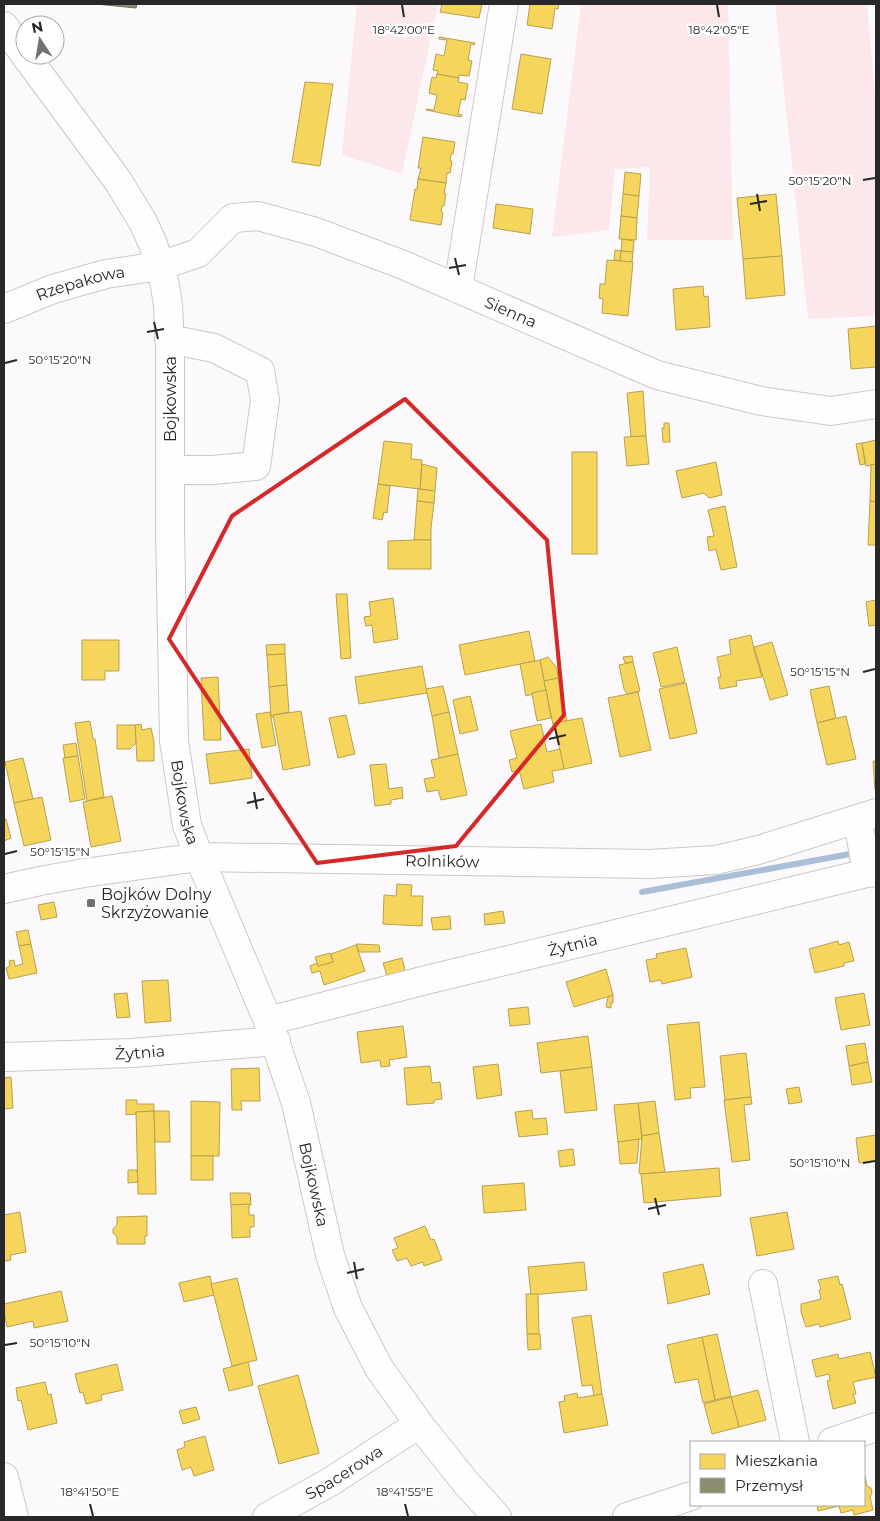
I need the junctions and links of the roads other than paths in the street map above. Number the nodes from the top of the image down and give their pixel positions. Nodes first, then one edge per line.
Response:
1 (504, 4) edge
2 (4, 26) edge
3 (15, 41) edge
4 (32, 65) edge
5 (160, 266) junction
6 (458, 288) junction
7 (4, 309) edge
8 (169, 338) junction
9 (876, 404) edge
10 (170, 470) junction
11 (866, 817) edge
12 (199, 857) junction
13 (872, 873) edge
14 (4, 889) edge
15 (272, 1031) junction
16 (4, 1057) edge
17 (763, 1284) dead end
18 (419, 1424) junction
19 (876, 1427) edge
20 (795, 1441) edge
21 (835, 1441) edge
22 (4, 1477) edge
23 (690, 1496) edge
24 (14, 1517) edge
25 (267, 1517) edge
26 (497, 1517) edge
27 (627, 1517) edge

1 - 6 street
2 - 3 street, Bojkowska
4 - 5 street, Bojkowska
5 - 6 street, Sienna
5 - 7 street, Rzepakowa
5 - 8 street, Bojkowska
6 - 9 street, Sienna
8 - 10 street, Bojkowska
8 - 10 street
10 - 12 street, Bojkowska
11 - 12 street, Rolników
11 - 13 street
12 - 14 street, Rolników
12 - 15 street, Bojkowska
13 - 15 street, Żytnia
15 - 16 street, Żytnia
15 - 18 street, Bojkowska
17 - 20 street
18 - 25 street, Spacerowa
18 - 26 street, Bojkowska
19 - 21 street
22 - 24 street
23 - 27 street

